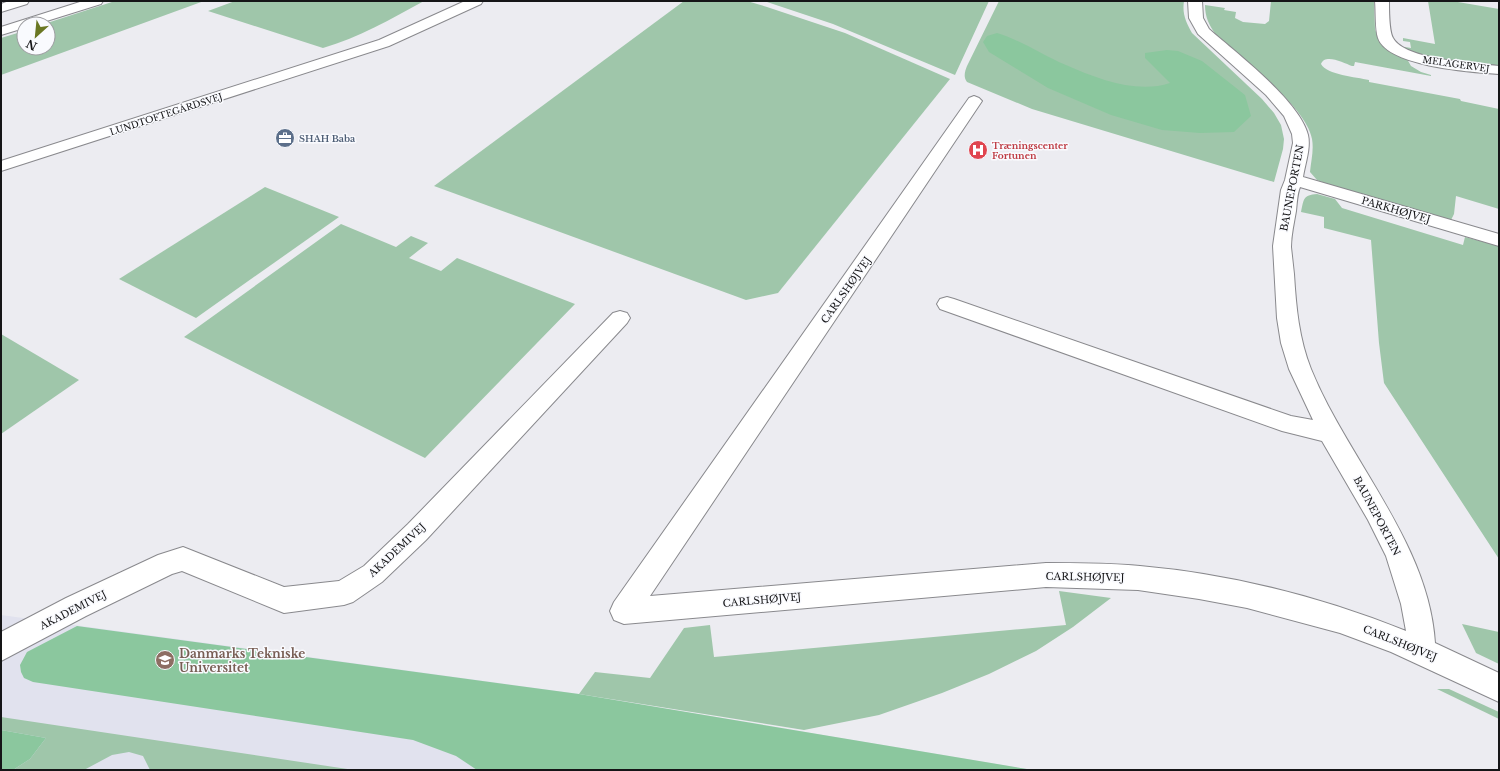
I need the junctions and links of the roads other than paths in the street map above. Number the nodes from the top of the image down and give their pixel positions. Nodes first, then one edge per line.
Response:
1 (13, 1) edge
2 (22, 1) edge
3 (71, 1) edge
4 (96, 1) edge
5 (452, 1) edge
6 (1195, 1) edge
7 (1382, 1) edge
8 (482, 2) edge
9 (1, 6) edge
10 (1, 24) edge
11 (1, 31) edge
12 (330, 60) junction
13 (1499, 70) edge
14 (974, 101) dead end
15 (1, 166) edge
16 (1294, 180) junction
17 (1499, 240) edge
18 (947, 304) dead end
19 (620, 318) dead end
20 (1330, 433) junction
21 (1, 647) edge
22 (1421, 651) junction
23 (1499, 688) edge

1 - 9 main road
2 - 9 main road
3 - 10 main road
4 - 11 main road
5 - 12 main road, LUNDTOFTEGÅRDSVEJ
6 - 16 main road, BAUNEPORTEN
7 - 13 main road, MELAGERVEJ
8 - 12 main road, LUNDTOFTEGÅRDSVEJ
12 - 15 main road, LUNDTOFTEGÅRDSVEJ
14 - 22 main road, CARLSHØJVEJ
16 - 17 main road, PARKHØJVEJ
16 - 20 main road, BAUNEPORTEN
18 - 20 main road
19 - 21 main road, AKADEMIVEJ
20 - 22 main road, BAUNEPORTEN
22 - 23 main road, CARLSHØJVEJ

